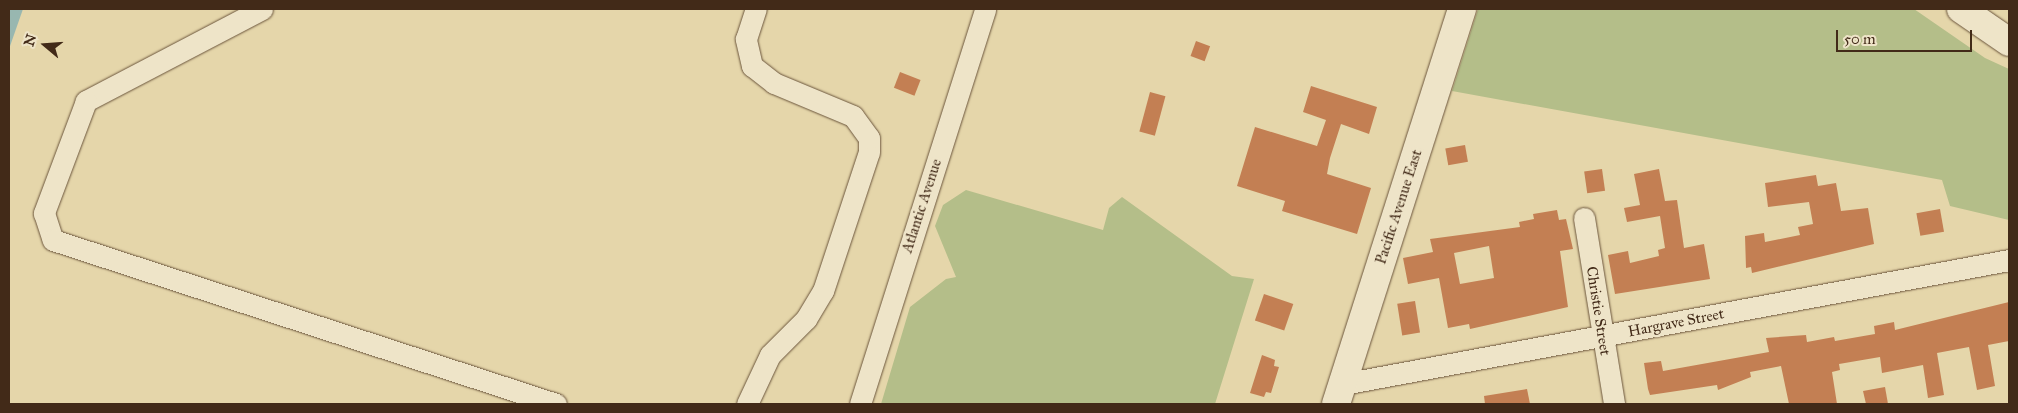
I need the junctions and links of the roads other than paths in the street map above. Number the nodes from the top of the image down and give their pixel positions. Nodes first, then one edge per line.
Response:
1 (262, 9) edge
2 (756, 9) edge
3 (985, 9) edge
4 (1462, 9) edge
5 (1961, 9) edge
6 (2009, 42) edge
7 (1584, 218) dead end
8 (2009, 260) edge
9 (1602, 337) junction
10 (1339, 394) edge
11 (556, 404) edge
12 (747, 404) edge
13 (860, 404) edge
14 (1614, 404) edge

1 - 11 street
2 - 12 street
3 - 13 street, Atlantic Avenue
4 - 10 street, Pacific Avenue East
5 - 6 street
7 - 9 street, Christie Street
8 - 9 street, Hargrave Street
9 - 10 street, Hargrave Street
9 - 14 street, Christie Street

